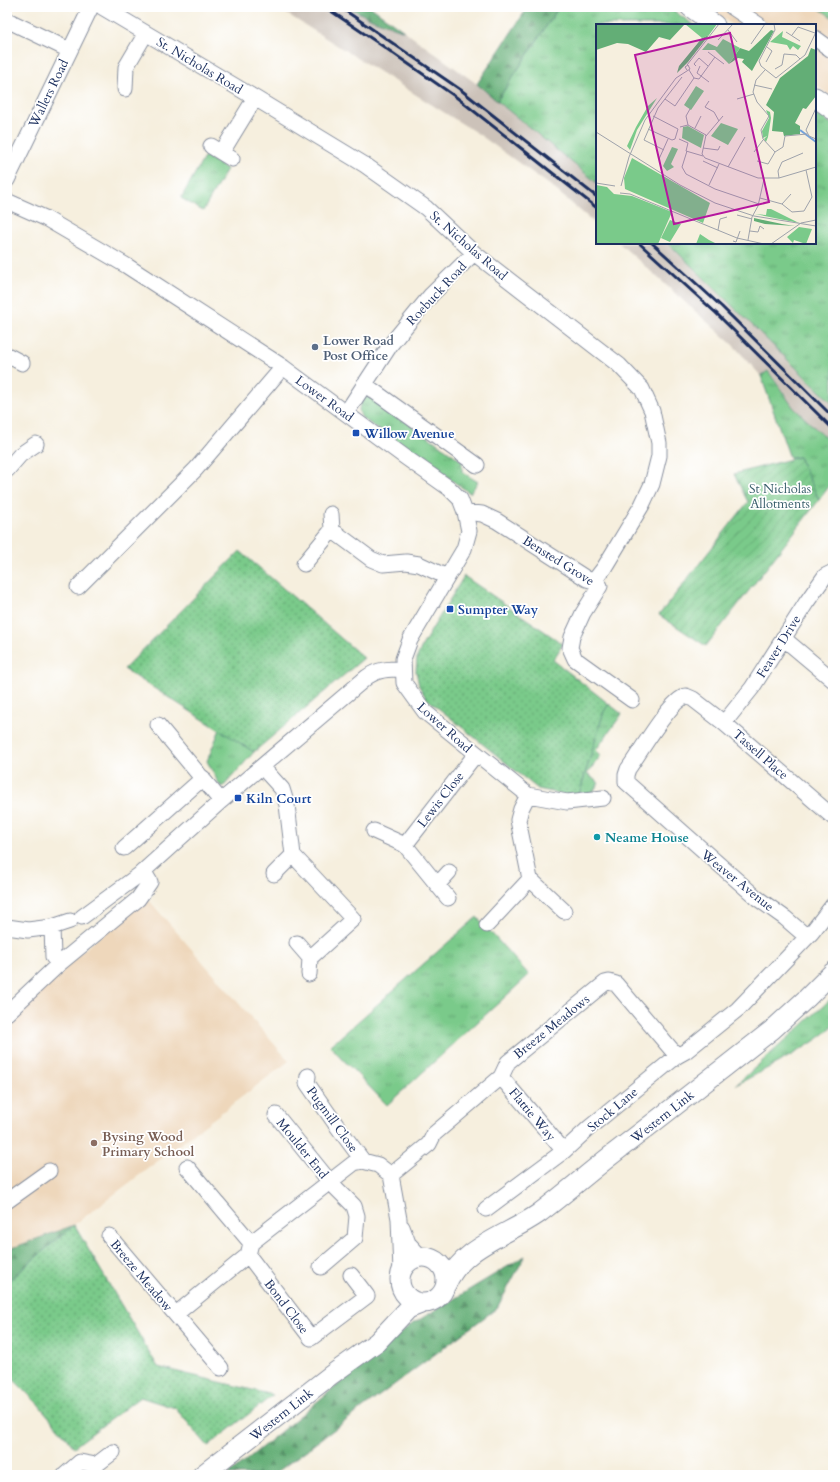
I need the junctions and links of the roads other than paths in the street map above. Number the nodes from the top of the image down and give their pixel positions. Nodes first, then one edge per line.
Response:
1 (91, 7) edge
2 (102, 7) edge
3 (690, 7) edge
4 (732, 7) edge
5 (7, 20) edge
6 (714, 24) edge
7 (758, 24) edge
8 (146, 34) junction
9 (816, 39) edge
10 (69, 50) junction
11 (833, 51) edge
12 (125, 89) dead end
13 (255, 98) junction
14 (816, 98) edge
15 (833, 110) edge
16 (221, 152) dead end
17 (7, 180) edge
18 (7, 201) edge
19 (474, 252) junction
20 (7, 355) edge
21 (22, 363) dead end
22 (283, 367) junction
23 (364, 384) junction
24 (346, 413) junction
25 (36, 444) dead end
26 (477, 465) dead end
27 (7, 470) edge
28 (465, 512) junction
29 (331, 514) dead end
30 (332, 530) junction
31 (304, 564) dead end
32 (833, 572) edge
33 (447, 577) junction
34 (594, 581) junction
35 (78, 587) dead end
36 (783, 638) junction
37 (402, 668) junction
38 (833, 680) edge
39 (686, 696) joint
40 (632, 700) dead end
41 (724, 723) junction
42 (158, 725) dead end
43 (476, 754) junction
44 (262, 767) junction
45 (203, 778) junction
46 (528, 795) junction
47 (602, 798) dead end
48 (221, 801) junction
49 (833, 817) edge
50 (374, 831) dead end
51 (405, 845) junction
52 (124, 848) dead end
53 (293, 855) junction
54 (144, 872) junction
55 (449, 872) dead end
56 (274, 874) dead end
57 (530, 879) junction
58 (438, 884) junction
59 (448, 898) dead end
60 (833, 905) edge
61 (564, 911) dead end
62 (487, 925) dead end
63 (7, 927) edge
64 (52, 927) junction
65 (807, 937) junction
66 (297, 943) dead end
67 (310, 958) junction
68 (58, 964) junction
69 (833, 972) edge
70 (309, 974) dead end
71 (7, 1013) edge
72 (677, 1056) junction
73 (308, 1076) dead end
74 (501, 1077) junction
75 (276, 1115) dead end
76 (564, 1151) junction
77 (363, 1161) junction
78 (187, 1167) dead end
79 (49, 1171) dead end
80 (391, 1175) junction
81 (330, 1182) junction
82 (7, 1201) edge
83 (486, 1209) dead end
84 (399, 1219) junction
85 (109, 1236) dead end
86 (481, 1246) junction
87 (250, 1249) junction
88 (426, 1258) junction
89 (321, 1267) dead end
90 (352, 1275) dead end
91 (401, 1280) junction
92 (446, 1285) junction
93 (421, 1304) junction
94 (176, 1314) junction
95 (361, 1352) junction
96 (221, 1368) dead end
97 (113, 1452) dead end
98 (99, 1470) edge
99 (65, 1475) edge
100 (202, 1475) edge

1 - 10 street, Wallers Road
2 - 8 street, St. Nicholas Road
3 - 6 main road
4 - 7 street
5 - 10 street
8 - 12 street
8 - 13 street, St. Nicholas Road
9 - 11 street
10 - 17 street, Wallers Road
13 - 16 street
13 - 19 street, St. Nicholas Road
14 - 15 main road
18 - 22 street, Lower Road
19 - 23 street, Roebuck Road
19 - 34 street, St. Nicholas Road
20 - 21 street
22 - 24 street, Lower Road
22 - 35 street
23 - 24 street, Roebuck Road
23 - 26 street
24 - 28 street, Lower Road
25 - 27 street
28 - 33 street, Lower Road
28 - 34 street, Bensted Grove
29 - 30 street
30 - 31 street
30 - 33 street
32 - 36 street, Feaver Drive
33 - 37 street, Lower Road
34 - 40 street, Bensted Grove
36 - 38 street
36 - 41 street, Feaver Drive
37 - 43 street, Lower Road
37 - 44 street
39 - 41 street, Tassell Place
39 - 65 street, Weaver Avenue
41 - 49 street, Tassell Place
42 - 45 street
43 - 46 street, Lower Road
43 - 51 street, Lewis Close
44 - 48 street
44 - 53 street
45 - 48 street
45 - 52 street
46 - 47 street, Lower Road
46 - 57 street
48 - 54 street
50 - 51 street
51 - 58 street
53 - 56 street
53 - 67 street
54 - 64 street
54 - 68 street
55 - 58 street
57 - 61 street
57 - 62 street
58 - 59 street
60 - 65 street, Stock Lane
63 - 64 street
64 - 68 street
65 - 72 street, Stock Lane
66 - 67 street
67 - 70 street
68 - 71 street
69 - 86 main road, Western Link
72 - 74 street, Breeze Meadows
72 - 76 street, Stock Lane
73 - 77 street, Pugmill Close
74 - 76 street, Flattie Way
74 - 80 street, Breeze Meadows
75 - 81 street, Moulder End
76 - 83 street, Stock Lane
77 - 80 street
77 - 81 street, Breeze Meadow
78 - 87 street
79 - 82 street
80 - 84 street
81 - 87 street, Breeze Meadow
81 - 89 street
84 - 88 street
84 - 91 street
85 - 94 street, Breeze Meadow
86 - 88 main road, Western Link
86 - 92 main road, Western Link
87 - 90 street, Bond Close
87 - 94 street, Breeze Meadow
88 - 91 main road
88 - 92 main road
91 - 93 main road
91 - 95 main road, Western Link
92 - 93 main road
93 - 95 main road, Western Link
94 - 96 street, Breeze Meadow
95 - 100 main road, Western Link
97 - 98 street
98 - 99 street

